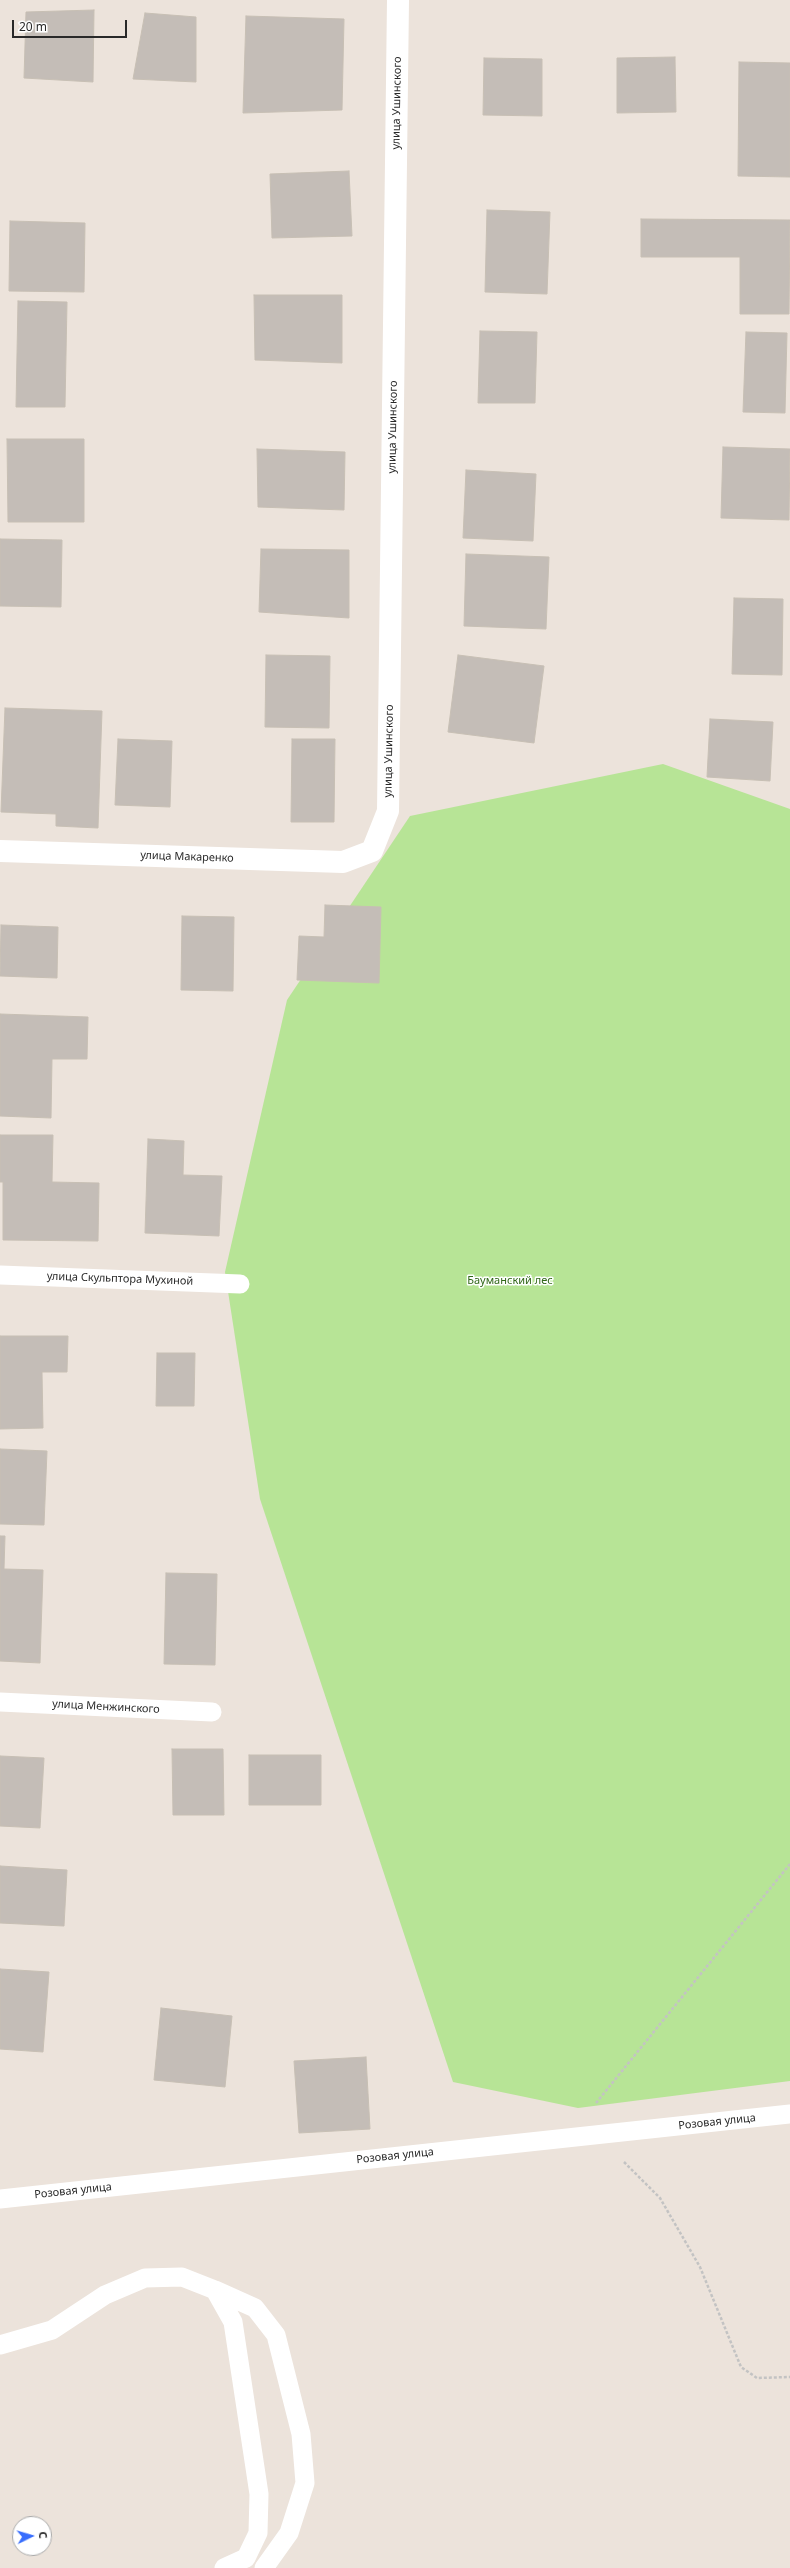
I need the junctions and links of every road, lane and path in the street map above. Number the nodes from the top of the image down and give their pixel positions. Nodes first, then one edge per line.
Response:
1 (398, 0) edge
2 (0, 851) edge
3 (372, 851) joint
4 (0, 1275) edge
5 (240, 1284) dead end
6 (0, 1702) edge
7 (212, 1712) dead end
8 (790, 1864) edge
9 (790, 2114) edge
10 (570, 2137) junction
11 (622, 2160) dead end
12 (0, 2199) edge
13 (215, 2290) junction
14 (0, 2345) edge
15 (790, 2377) edge
16 (250, 2563) edge
17 (224, 2568) edge
18 (264, 2568) edge

1 - 3 street, улица Ушинского
2 - 3 street, улица Макаренко
4 - 5 lane, улица Скульптора Мухиной
6 - 7 lane, улица Менжинского
8 - 10 path
9 - 10 lane, Розовая улица
10 - 12 lane, Розовая улица
11 - 15 path
13 - 14 lane
13 - 16 lane
13 - 18 lane
16 - 17 lane

